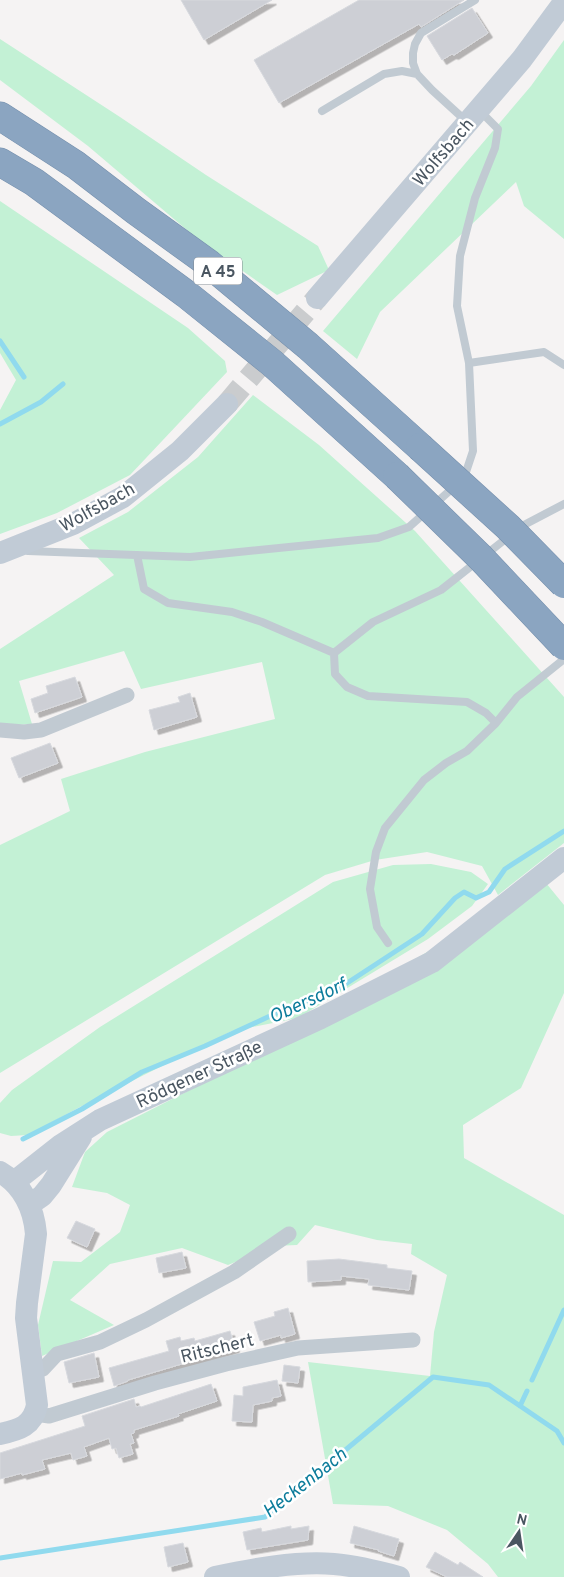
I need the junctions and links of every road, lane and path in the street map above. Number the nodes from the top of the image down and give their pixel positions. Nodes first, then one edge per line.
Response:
1 (475, 0) edge
2 (564, 2) edge
3 (417, 74) junction
4 (322, 111) dead end
5 (0, 116) edge
6 (473, 116) junction
7 (0, 162) edge
8 (317, 298) tunnel mouth
9 (469, 364) junction
10 (564, 365) edge
11 (227, 404) tunnel mouth
12 (564, 504) edge
13 (4, 551) edge
14 (137, 555) junction
15 (564, 584) edge
16 (564, 646) edge
17 (334, 653) junction
18 (564, 659) edge
19 (126, 695) dead end
20 (496, 723) junction
21 (0, 730) edge
22 (564, 858) edge
23 (388, 943) dead end
24 (86, 1130) junction
25 (7, 1177) edge
26 (30, 1205) junction
27 (289, 1234) dead end
28 (413, 1340) dead end
29 (32, 1372) junction
30 (35, 1414) junction
31 (0, 1434) edge
32 (215, 1577) edge
33 (399, 1577) edge

1 - 3 lane
2 - 6 main road, Wolfsbach
3 - 4 lane
3 - 6 lane
5 - 15 highway, A 45, bridge
6 - 8 main road, Wolfsbach
6 - 9 lane
7 - 16 highway, A 45, bridge
9 - 10 lane
9 - 14 lane
11 - 13 main road, Wolfsbach
12 - 17 lane
13 - 14 lane
14 - 17 lane
17 - 20 lane
18 - 20 lane
19 - 21 street
20 - 23 lane
22 - 24 main road, Rödgener Straße
24 - 25 main road, Rödgener Straße
24 - 26 main road, Rödgener Straße
25 - 26 main road
26 - 29 main road
27 - 29 street
28 - 30 street, Ritschert
29 - 30 main road
30 - 31 main road
32 - 33 main road

